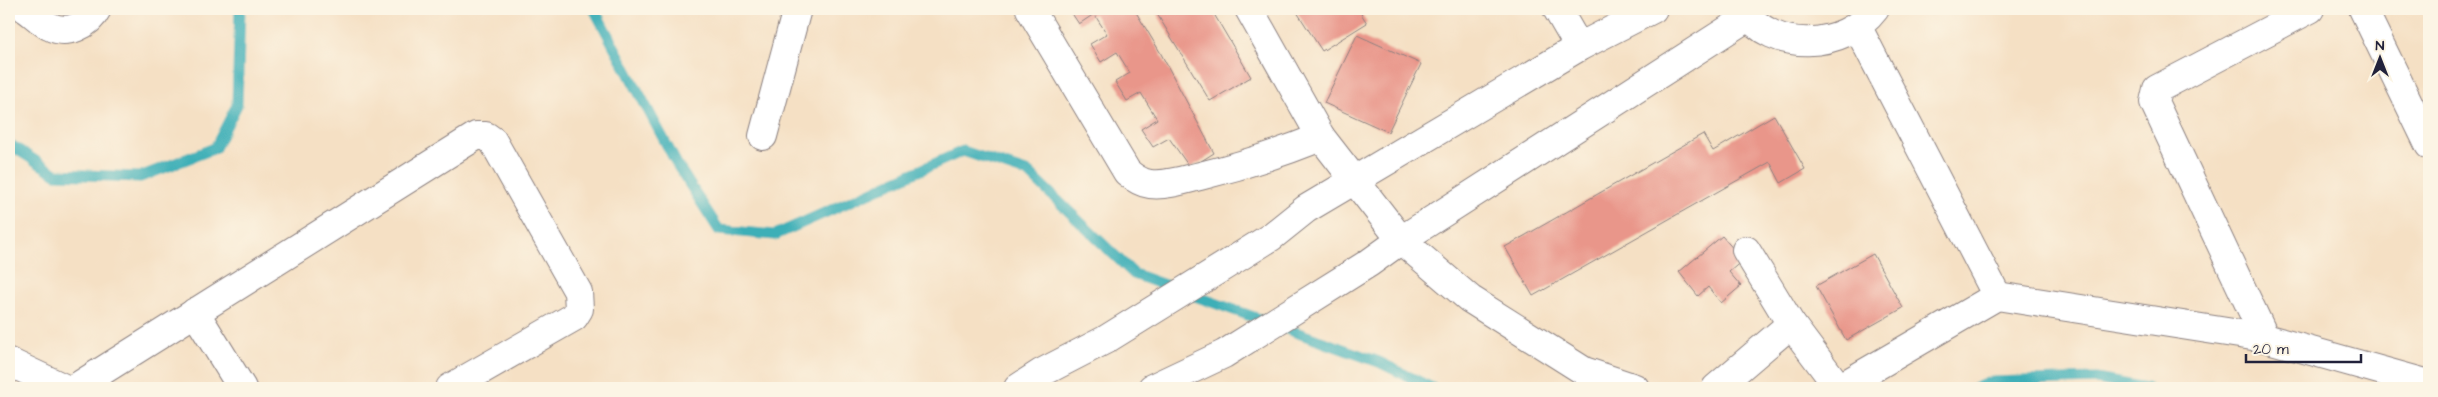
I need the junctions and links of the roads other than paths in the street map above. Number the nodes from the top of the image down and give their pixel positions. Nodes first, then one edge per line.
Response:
1 (26, 9) edge
2 (97, 9) edge
3 (797, 9) edge
4 (1030, 9) edge
5 (1249, 9) edge
6 (1557, 9) edge
7 (1653, 9) edge
8 (2310, 9) edge
9 (2363, 9) edge
10 (1745, 13) edge
11 (1866, 18) edge
12 (1579, 47) junction
13 (763, 136) dead end
14 (1321, 137) junction
15 (2429, 145) edge
16 (1354, 181) junction
17 (1401, 240) junction
18 (1746, 250) dead end
19 (1997, 296) junction
20 (195, 312) junction
21 (1791, 324) junction
22 (2265, 338) junction
23 (9, 362) edge
24 (2429, 384) edge
25 (64, 388) edge
26 (74, 388) edge
27 (242, 388) edge
28 (450, 388) edge
29 (1018, 388) edge
30 (1152, 388) edge
31 (1635, 388) edge
32 (1716, 388) edge
33 (1839, 388) edge

1 - 2 street
3 - 13 street
4 - 14 street
5 - 14 street
6 - 12 street
7 - 12 street
8 - 22 street
9 - 15 street
10 - 11 street
10 - 17 street
11 - 19 street
12 - 16 street
14 - 16 street
16 - 17 street
16 - 29 street
17 - 30 street
17 - 31 street
18 - 21 street
19 - 22 street
19 - 33 street
20 - 26 street
20 - 27 street
20 - 28 street
21 - 32 street
21 - 33 street
22 - 24 street
23 - 25 street

